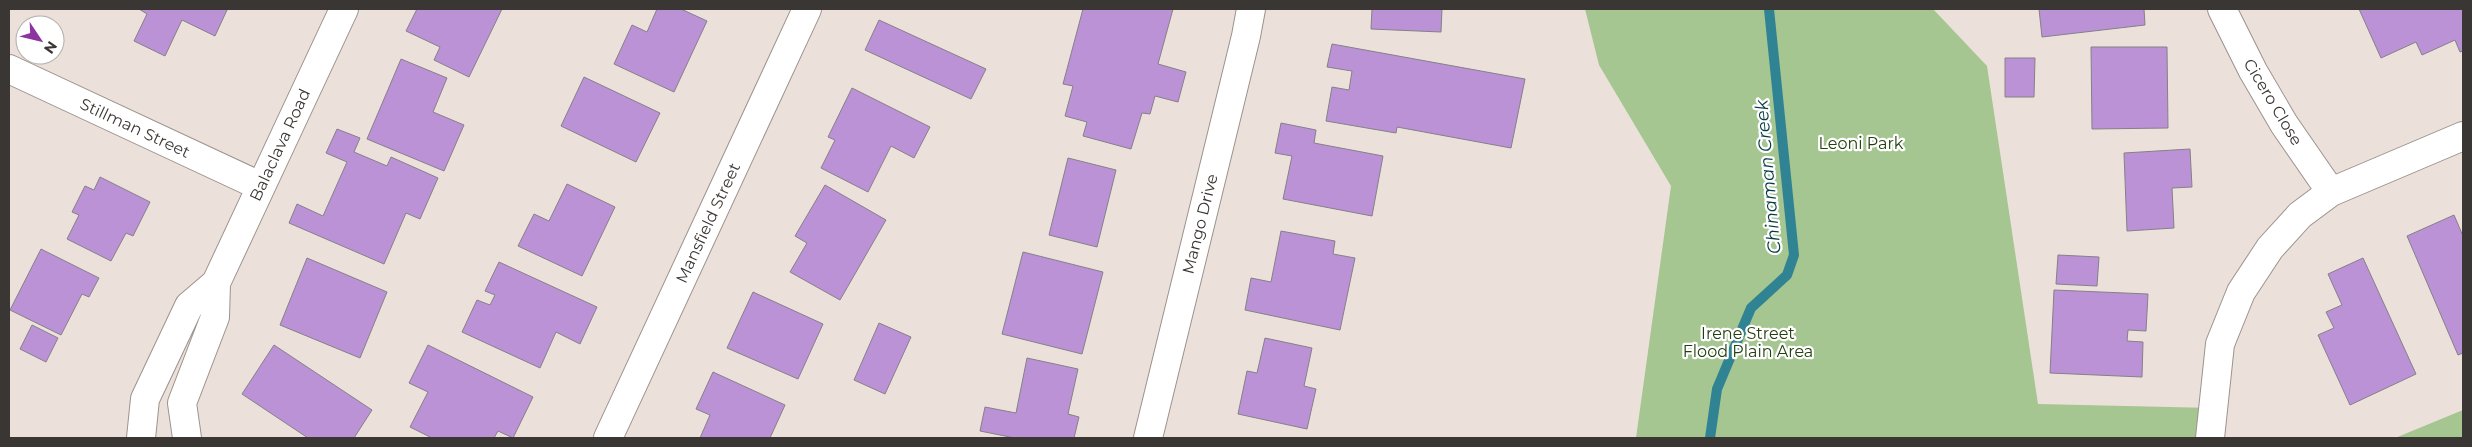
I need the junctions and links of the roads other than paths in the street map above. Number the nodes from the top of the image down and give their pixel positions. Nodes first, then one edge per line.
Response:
1 (344, 9) edge
2 (807, 9) edge
3 (1251, 9) edge
4 (2222, 9) edge
5 (9, 69) edge
6 (2463, 136) edge
7 (260, 186) junction
8 (2331, 192) junction
9 (216, 283) junction
10 (141, 438) edge
11 (187, 438) edge
12 (608, 438) edge
13 (1148, 438) edge
14 (2210, 438) edge

1 - 7 street, Balaclava Road
2 - 12 street, Mansfield Street
3 - 13 street, Mango Drive
4 - 8 street, Cicero Close
5 - 7 street, Stillman Street
6 - 8 street
7 - 9 street, Balaclava Road
8 - 14 street
9 - 10 street, Balaclava Road
9 - 11 street, Balaclava Road

